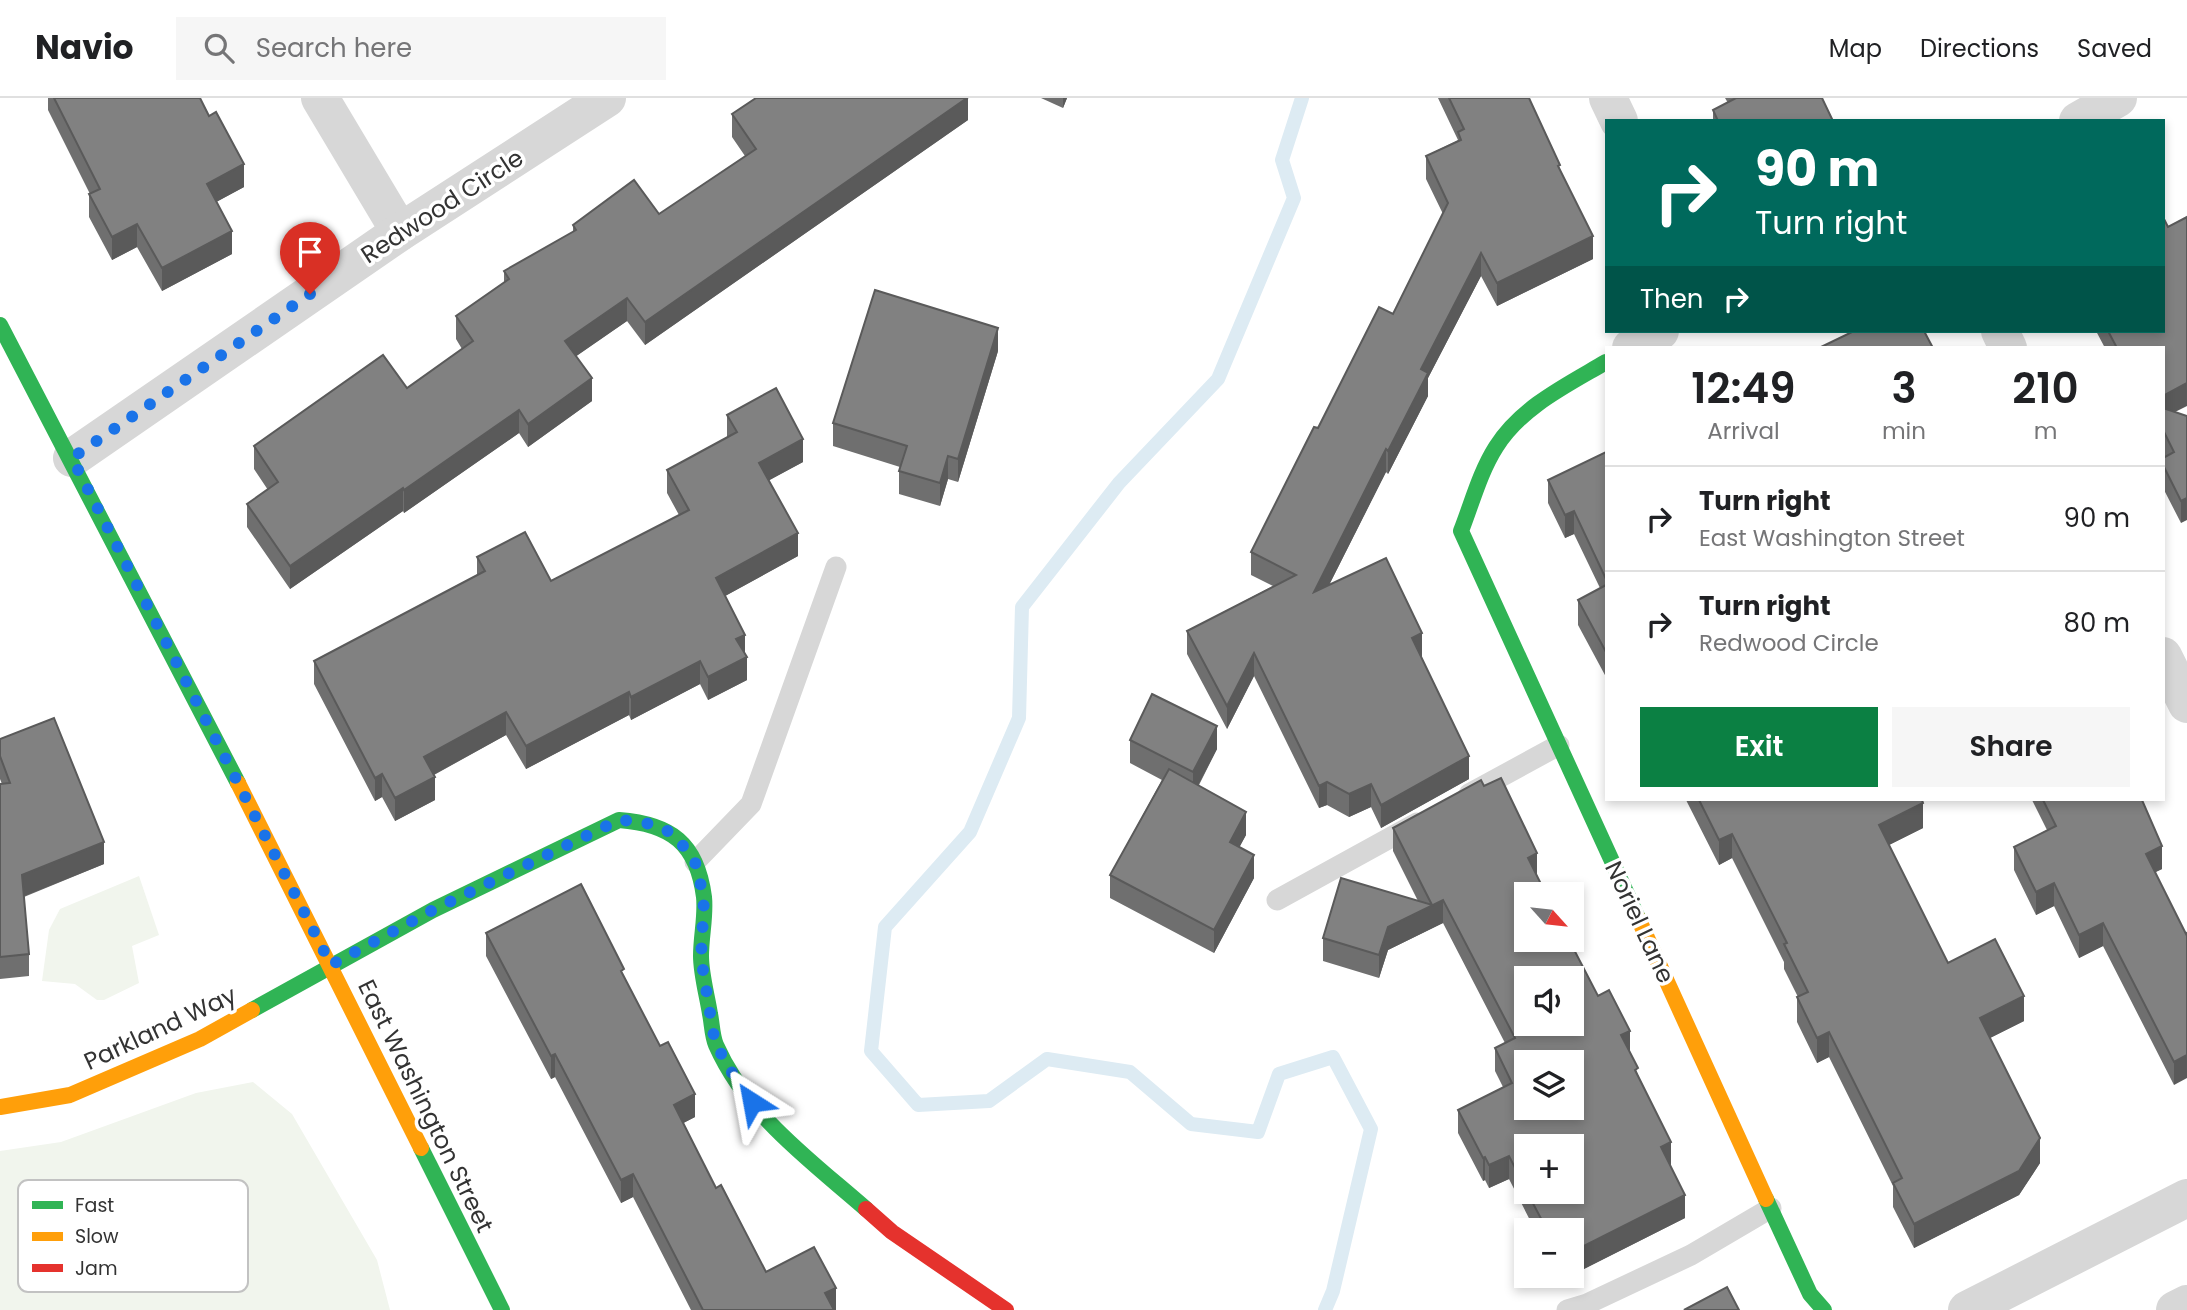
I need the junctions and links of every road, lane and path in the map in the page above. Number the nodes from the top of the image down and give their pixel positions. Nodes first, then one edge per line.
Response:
1 (320, 98) edge
2 (607, 98) edge
3 (1608, 98) edge
4 (2118, 98) edge
5 (1618, 119) edge
6 (2081, 119) edge
7 (400, 232) junction
8 (0, 325) edge
9 (1657, 333) edge
10 (1634, 346) edge
11 (1605, 363) edge
12 (72, 458) junction
13 (836, 567) dead end
14 (2187, 639) edge
15 (2165, 653) edge
16 (2165, 658) edge
17 (2187, 704) edge
18 (1559, 745) junction
19 (695, 862) junction
20 (1277, 900) dead end
21 (331, 965) junction
22 (0, 1107) edge
23 (2187, 1198) edge
24 (1771, 1208) junction
25 (2187, 1304) edge
26 (502, 1310) edge
27 (1006, 1310) edge
28 (1567, 1310) edge
29 (1824, 1310) edge
30 (1966, 1310) edge
31 (2175, 1310) edge

1 - 7 street
2 - 7 street, Redwood Circle
3 - 5 street
4 - 6 street
7 - 12 street, Redwood Circle
8 - 12 street, East Washington Street
9 - 10 street
11 - 18 street, Noriel Lane
12 - 21 street, East Washington Street
13 - 19 lane
14 - 15 street
16 - 17 street
18 - 20 lane
18 - 24 street, Noriel Lane
19 - 21 street, Parkland Way
19 - 27 street
21 - 22 street, Parkland Way
21 - 26 street, East Washington Street
23 - 30 street
24 - 28 lane
24 - 29 street, Noriel Lane
25 - 31 street

